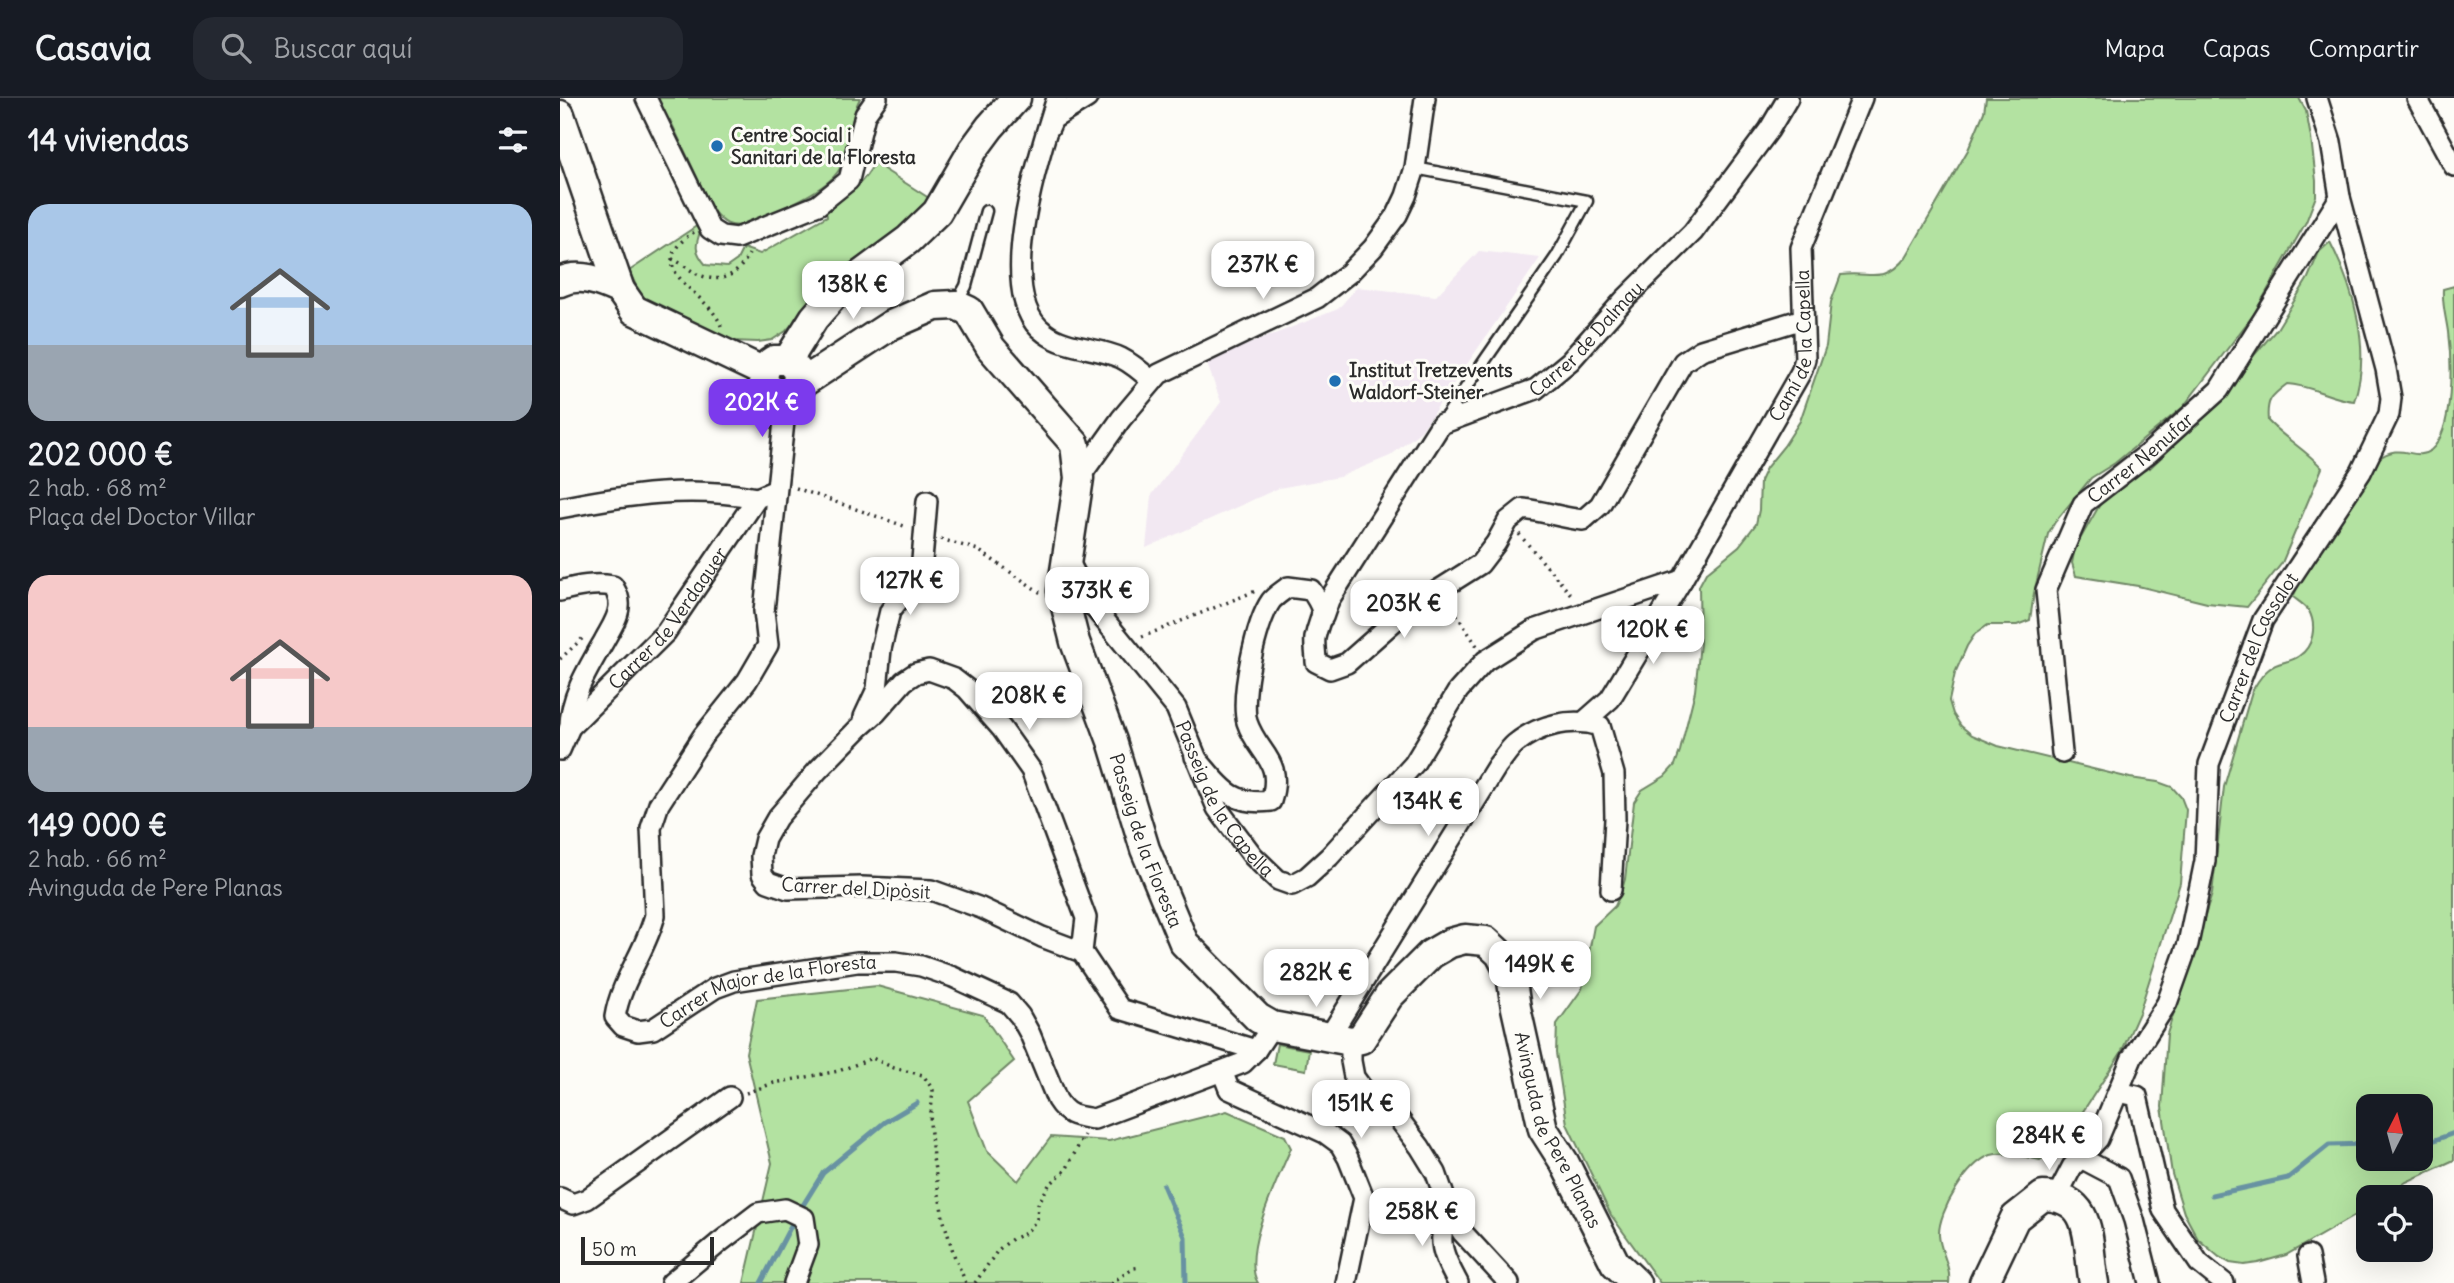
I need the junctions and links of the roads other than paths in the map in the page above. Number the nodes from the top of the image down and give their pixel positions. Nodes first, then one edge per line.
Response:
1 (646, 98) edge
2 (877, 98) edge
3 (1016, 98) edge
4 (1057, 98) edge
5 (1087, 98) edge
6 (1425, 98) edge
7 (1788, 98) edge
8 (1863, 98) edge
9 (2317, 98) edge
10 (2417, 98) edge
11 (560, 115) edge
12 (1045, 135) junction
13 (2454, 166) edge
14 (1415, 168) junction
15 (2340, 198) junction
16 (986, 211) dead end
17 (560, 282) edge
18 (620, 290) junction
19 (956, 305) junction
20 (1803, 318) junction
21 (784, 377) junction
22 (1152, 381) junction
23 (1441, 424) junction
24 (1079, 478) junction
25 (776, 490) junction
26 (757, 498) junction
27 (927, 501) dead end
28 (560, 508) edge
29 (1066, 557) junction
30 (1682, 580) junction
31 (560, 591) edge
32 (1323, 617) junction
33 (1585, 721) junction
34 (567, 722) edge
35 (859, 728) junction
36 (560, 750) edge
37 (2062, 753) dead end
38 (1195, 757) junction
39 (1611, 890) dead end
40 (1082, 952) junction
41 (1272, 1026) junction
42 (1340, 1039) junction
43 (1256, 1050) junction
44 (1222, 1071) junction
45 (2118, 1091) junction
46 (730, 1097) road end
47 (2081, 1157) junction
48 (2057, 1196) junction
49 (560, 1198) edge
50 (1449, 1210) junction
51 (2308, 1256) dead end
52 (671, 1283) edge
53 (794, 1283) edge
54 (1346, 1283) edge
55 (1458, 1283) edge
56 (1509, 1283) edge
57 (1636, 1283) edge
58 (1984, 1283) edge
59 (2094, 1283) edge
60 (2150, 1283) edge
61 (2224, 1283) edge
62 (2313, 1283) edge

1 - 2 street
3 - 21 street
4 - 12 street
5 - 12 street
6 - 14 street
7 - 23 street, Carrer de Dalmau
8 - 20 street, Camí de la Capella
9 - 15 street, Carrer del Cassalot
10 - 13 street
11 - 18 street
12 - 22 street
14 - 22 street
14 - 23 lane
15 - 37 street, Carrer Nenufar
15 - 45 street, Carrer del Cassalot
16 - 19 lane
17 - 18 street
18 - 21 street
19 - 21 street
19 - 24 street, Passeig de la Floresta
20 - 30 street, Camí de la Capella
20 - 32 street
21 - 25 street
22 - 24 street
23 - 32 street
24 - 29 street, Passeig de la Floresta
25 - 26 street
25 - 44 street, Carrer Major de la Floresta
26 - 28 street
26 - 34 street, Carrer de Verdaguer
27 - 35 street
29 - 38 street, Passeig de la Capella
29 - 41 street, Passeig de la Floresta
30 - 33 street, Camí de la Capella
30 - 38 street, Passeig de la Capella
31 - 34 street
32 - 38 street
33 - 39 street
33 - 42 street
34 - 36 street, Carrer de Verdaguer
35 - 40 street
35 - 40 street, Carrer del Dipòsit
40 - 43 street
41 - 42 street
41 - 43 street
42 - 50 street
42 - 57 street, Avinguda de Pere Planas
43 - 44 street
44 - 54 street
45 - 47 street, Carrer del Cassalot
45 - 61 street
46 - 49 street
47 - 48 street, Carrer del Cassalot
47 - 60 street
48 - 58 street
48 - 59 street
50 - 55 street
50 - 56 street
51 - 62 street
52 - 53 street

